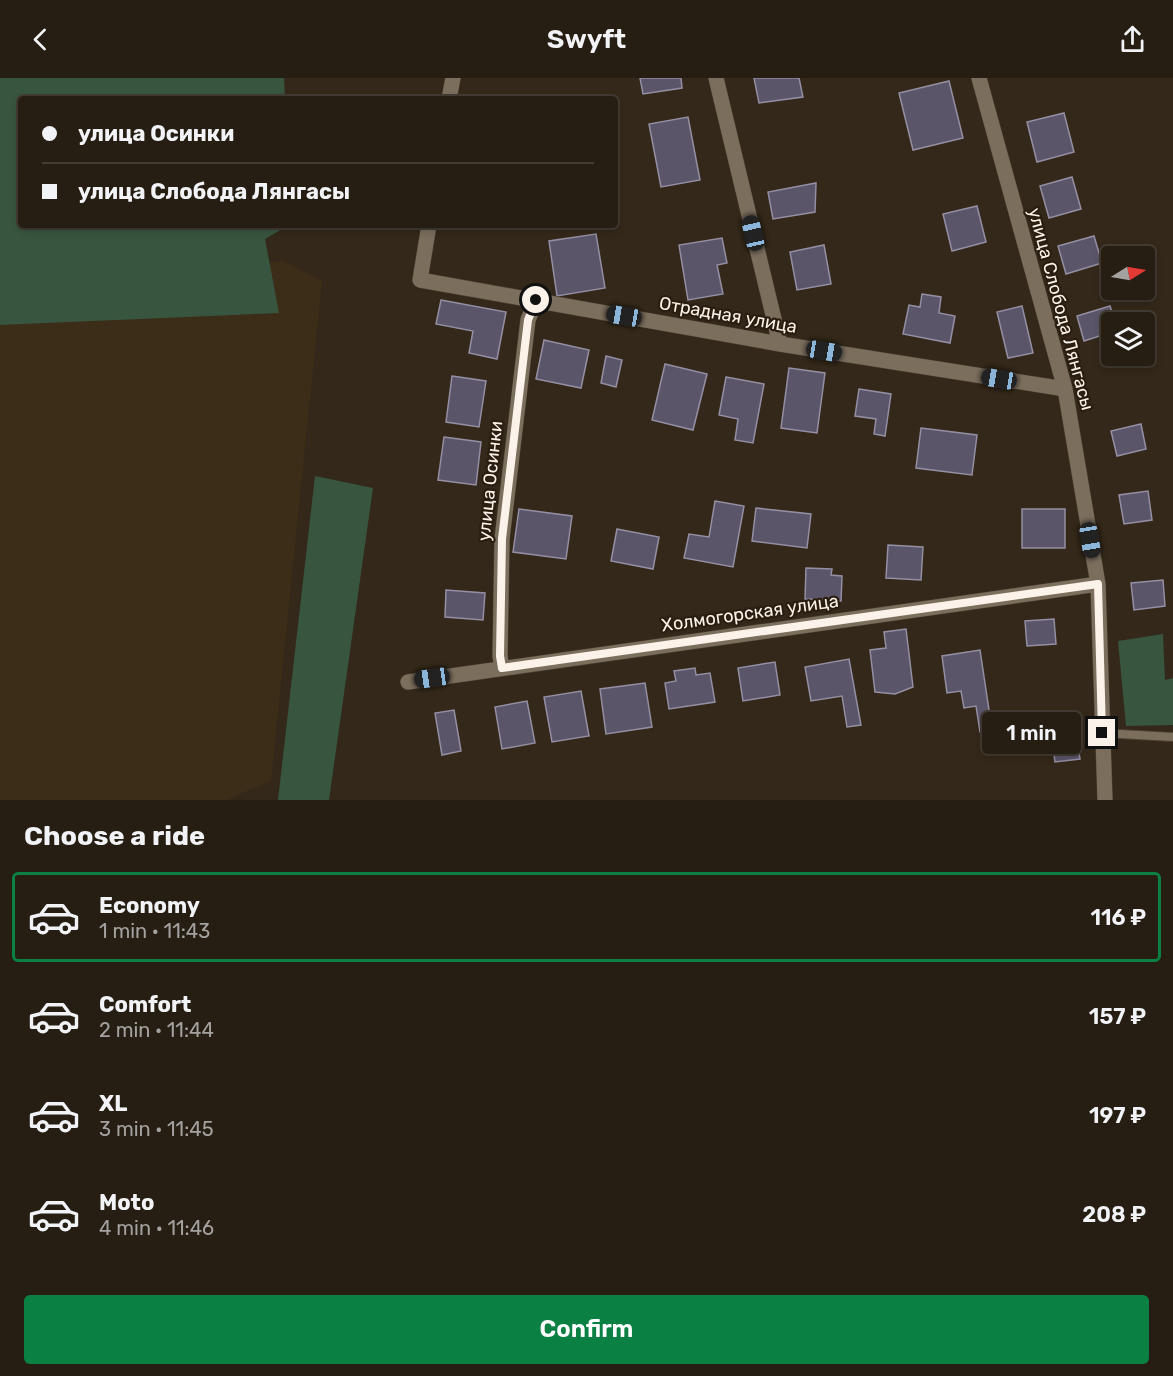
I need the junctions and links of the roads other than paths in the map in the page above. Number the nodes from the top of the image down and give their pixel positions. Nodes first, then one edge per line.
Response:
1 (453, 78) edge
2 (716, 78) edge
3 (979, 78) edge
4 (450, 96) edge
5 (429, 228) edge
6 (536, 300) junction
7 (780, 344) junction
8 (1065, 389) junction
9 (1098, 584) junction
10 (502, 668) junction
11 (408, 682) dead end
12 (1102, 733) junction
13 (1173, 737) edge
14 (1105, 800) edge

1 - 4 street
2 - 7 street
3 - 8 street, улица Слобода Лянгасы
5 - 6 street, Отрадная улица
6 - 7 street, Отрадная улица
6 - 10 street, улица Осинки
7 - 8 street, Отрадная улица
8 - 9 street, улица Слобода Лянгасы
9 - 10 street, Холмогорская улица
9 - 12 street, улица Слобода Лянгасы
10 - 11 street, Холмогорская улица
12 - 13 lane
12 - 14 street, улица Слобода Лянгасы

